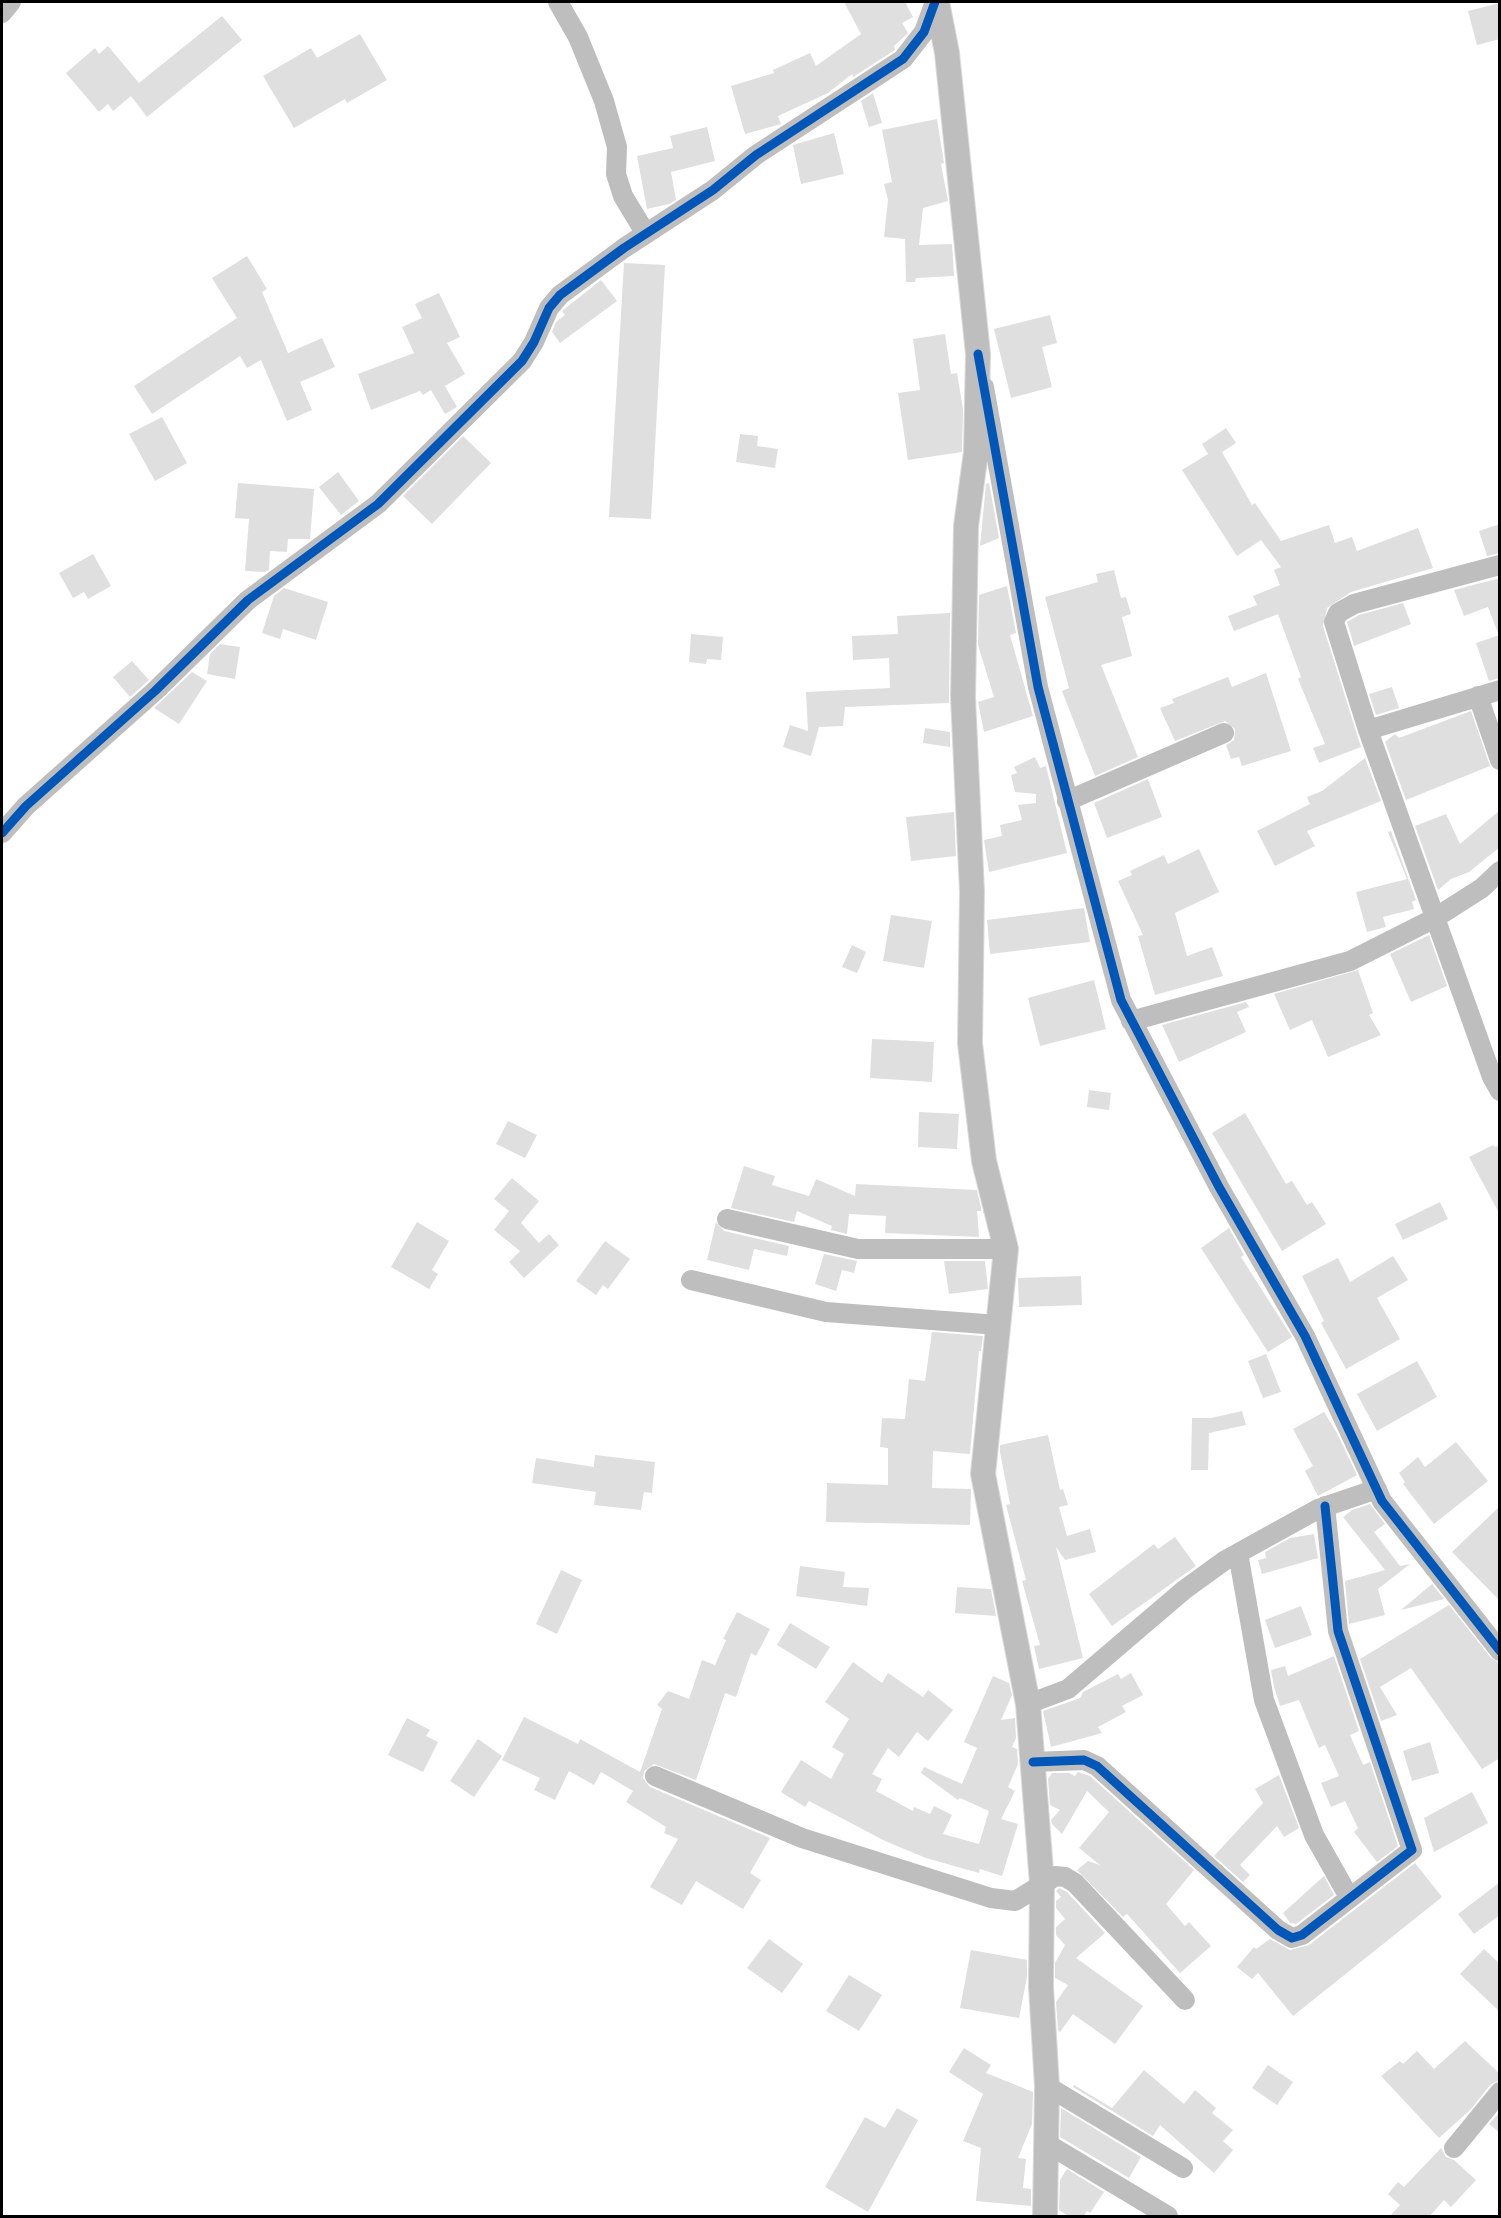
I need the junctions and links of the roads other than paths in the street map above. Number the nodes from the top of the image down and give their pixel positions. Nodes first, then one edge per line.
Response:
1 (11, 2) edge
2 (558, 2) edge
3 (936, 2) edge
4 (2, 13) edge
5 (646, 234) junction
6 (978, 354) junction
7 (1500, 565) edge
8 (1500, 690) edge
9 (1478, 696) junction
10 (1368, 730) junction
11 (1224, 733) dead end
12 (1500, 760) edge
13 (1067, 801) junction
14 (2, 833) edge
15 (1500, 871) edge
16 (1435, 918) junction
17 (1131, 1021) junction
18 (1500, 1091) edge
19 (728, 1219) dead end
20 (1006, 1249) junction
21 (691, 1280) dead end
22 (998, 1325) junction
23 (1377, 1489) junction
24 (1325, 1506) junction
25 (1238, 1553) junction
26 (1500, 1651) edge
27 (1028, 1704) junction
28 (1033, 1762) junction
29 (655, 1776) dead end
30 (1042, 1884) junction
31 (1349, 1897) junction
32 (1185, 2000) dead end
33 (1047, 2086) junction
34 (1500, 2092) edge
35 (1046, 2143) junction
36 (1454, 2148) dead end
37 (1183, 2168) dead end
38 (1045, 2217) edge
39 (1168, 2217) edge

1 - 4 street
2 - 5 street
3 - 5 street
3 - 6 main road
5 - 14 street
6 - 13 street
6 - 20 main road
7 - 10 street
8 - 9 street
9 - 10 street
9 - 12 street
10 - 16 street
11 - 13 street
13 - 17 street
15 - 16 street
16 - 17 street
16 - 18 street
17 - 23 street
19 - 20 street
20 - 22 main road
21 - 22 street
22 - 27 main road
23 - 24 street
23 - 26 street
24 - 25 street
24 - 31 street
25 - 27 street
25 - 31 street
27 - 28 main road
28 - 30 main road
28 - 31 street
29 - 30 street
30 - 32 street
30 - 33 main road
33 - 35 main road
33 - 37 street
34 - 36 street
35 - 38 main road
35 - 39 street

